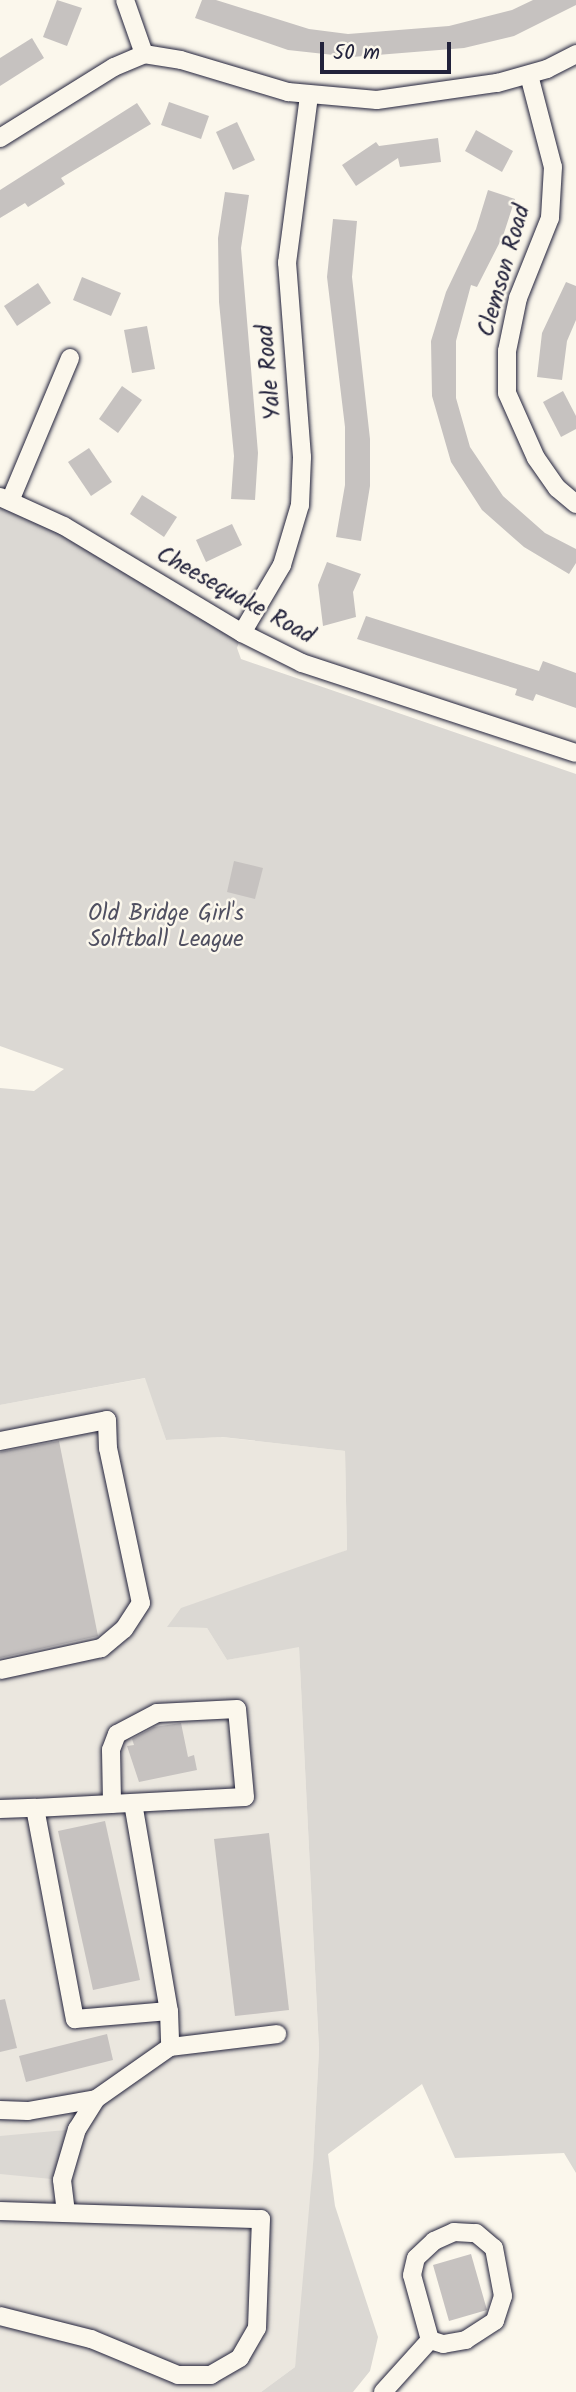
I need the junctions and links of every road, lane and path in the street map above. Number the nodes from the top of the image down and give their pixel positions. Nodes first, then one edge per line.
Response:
1 (125, 0) edge
2 (144, 54) junction
3 (576, 54) edge
4 (530, 75) junction
5 (309, 95) junction
6 (0, 138) edge
7 (70, 358) dead end
8 (5, 499) edge
9 (576, 504) edge
10 (242, 633) junction
11 (576, 753) edge
12 (0, 1441) edge
13 (0, 1670) edge
14 (134, 1802) junction
15 (112, 1804) junction
16 (35, 1808) junction
17 (0, 1809) edge
18 (169, 2011) junction
19 (277, 2035) dead end
20 (170, 2047) junction
21 (96, 2099) junction
22 (0, 2109) edge
23 (0, 2211) edge
24 (66, 2213) junction
25 (0, 2316) edge
26 (430, 2340) junction
27 (383, 2392) edge

1 - 2 street
2 - 5 street
2 - 6 street
3 - 4 street
4 - 5 street
4 - 9 street, Clemson Road
5 - 10 street, Yale Road
7 - 8 street
8 - 10 street, Cheesequake Road
10 - 11 street, Cheesequake Road
12 - 13 street
14 - 15 street
14 - 15 street
14 - 18 street
15 - 16 street
16 - 17 street
16 - 18 street
18 - 20 street
19 - 20 street
20 - 21 street
21 - 22 street
21 - 24 street
23 - 24 street
24 - 25 street
26 - 26 street
26 - 27 street

